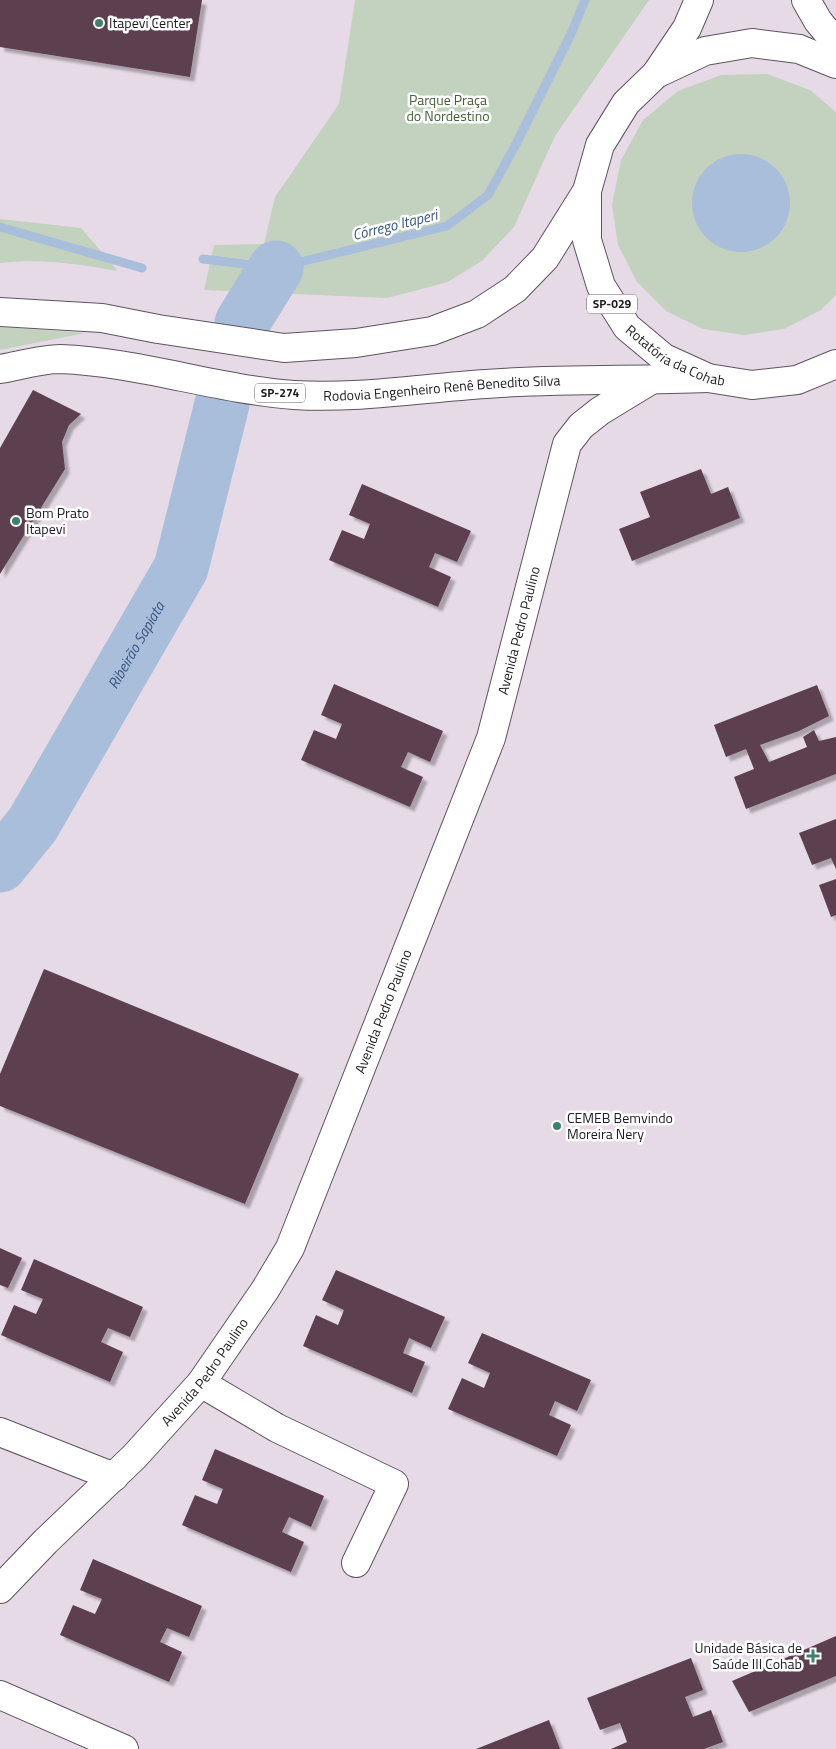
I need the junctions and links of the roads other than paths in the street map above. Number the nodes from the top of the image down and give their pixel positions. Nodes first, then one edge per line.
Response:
1 (699, 0) edge
2 (806, 0) edge
3 (836, 43) edge
4 (836, 64) edge
5 (656, 74) junction
6 (587, 191) junction
7 (0, 312) edge
8 (836, 364) edge
9 (0, 368) edge
10 (708, 378) junction
11 (651, 380) junction
12 (201, 1383) junction
13 (0, 1432) edge
14 (114, 1477) junction
15 (356, 1564) dead end
16 (0, 1589) edge
17 (0, 1695) edge
18 (124, 1749) edge

1 - 5 main road, SP-029
2 - 3 main road
4 - 5 main road, Rotatória da Cohab / SP-029
5 - 6 main road, Rotatória da Cohab / SP-029
6 - 7 main road
6 - 10 main road, Rotatória da Cohab / SP-029
8 - 10 main road, Rotatória da Cohab / SP-029
9 - 11 main road, Rodovia Engenheiro Renê Benedito Silva / SP-274
10 - 11 main road, Rodovia Engenheiro Renê Benedito Silva / SP-274
11 - 12 main road, Avenida Pedro Paulino
12 - 14 main road, Avenida Pedro Paulino
12 - 15 main road
13 - 14 main road
14 - 16 main road, Avenida Pedro Paulino
17 - 18 main road

